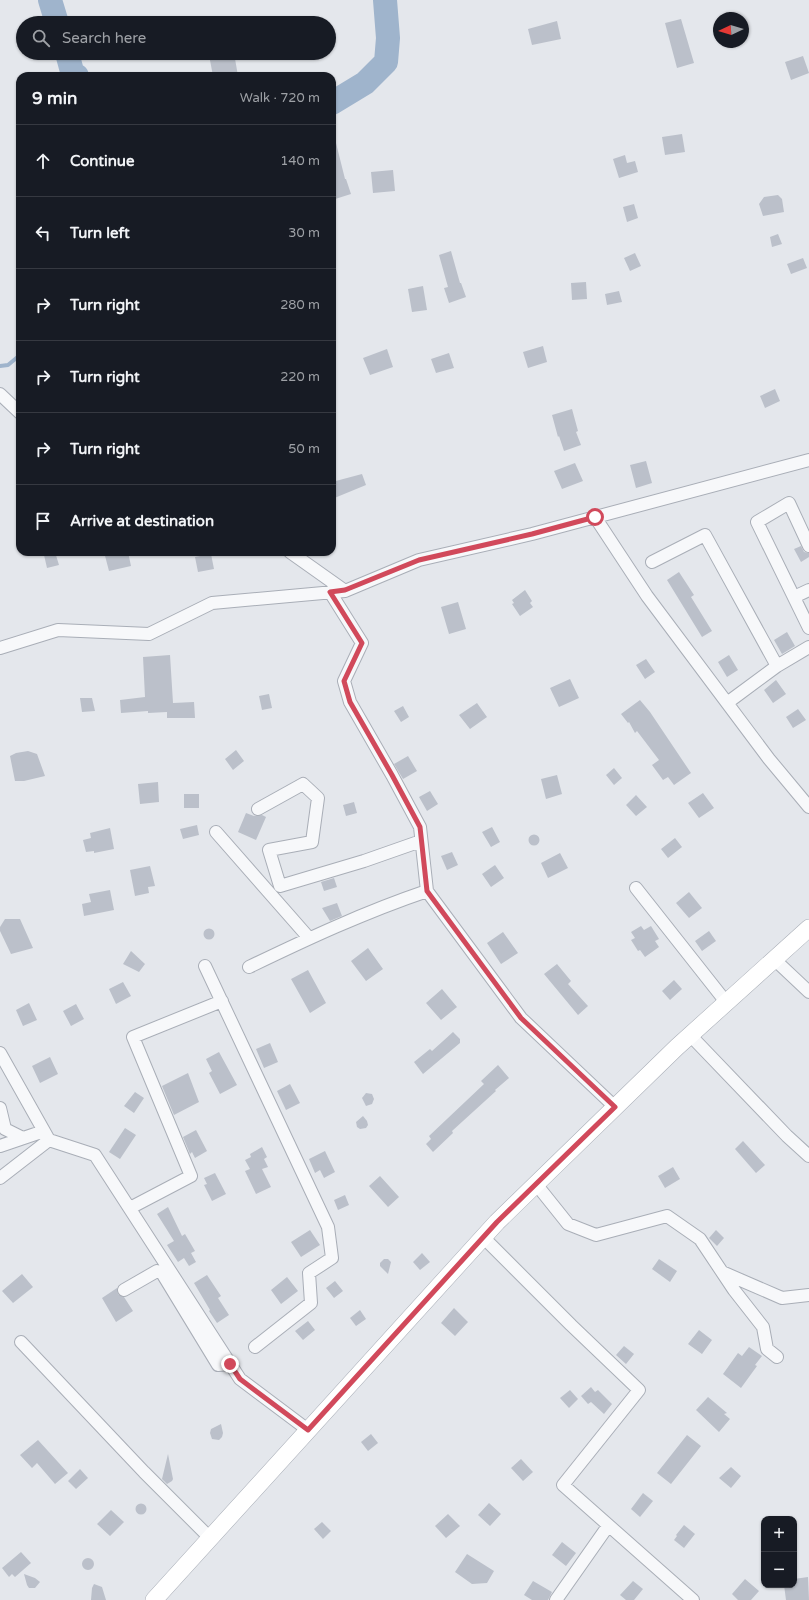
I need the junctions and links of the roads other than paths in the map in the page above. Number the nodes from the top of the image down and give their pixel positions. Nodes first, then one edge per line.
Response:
1 (0, 394) edge
2 (16, 409) edge
3 (809, 460) edge
4 (595, 517) junction
5 (809, 546) edge
6 (296, 556) edge
7 (652, 562) dead end
8 (345, 590) junction
9 (809, 590) edge
10 (330, 592) junction
11 (794, 597) junction
12 (809, 628) edge
13 (809, 647) edge
14 (0, 648) edge
15 (777, 666) junction
16 (727, 703) junction
17 (809, 807) edge
18 (258, 809) dead end
19 (216, 832) dead end
20 (421, 841) junction
21 (636, 888) dead end
22 (427, 891) junction
23 (809, 928) edge
24 (309, 938) junction
25 (774, 959) junction
26 (205, 966) dead end
27 (249, 967) dead end
28 (809, 992) edge
29 (222, 1001) junction
30 (726, 1002) junction
31 (690, 1035) junction
32 (0, 1054) edge
33 (615, 1107) junction
34 (0, 1108) edge
35 (46, 1136) junction
36 (23, 1138) junction
37 (0, 1146) edge
38 (809, 1156) edge
39 (0, 1178) edge
40 (536, 1184) junction
41 (130, 1208) junction
42 (483, 1238) junction
43 (722, 1272) junction
44 (124, 1290) dead end
45 (809, 1295) edge
46 (21, 1342) dead end
47 (255, 1347) dead end
48 (777, 1357) dead end
49 (230, 1364) junction
50 (308, 1430) junction
51 (608, 1526) junction
52 (210, 1538) junction
53 (154, 1600) edge
54 (556, 1600) edge
55 (693, 1600) edge

1 - 2 street
3 - 4 street
4 - 8 street
4 - 16 street
5 - 11 street
6 - 8 street
7 - 15 street
8 - 10 street
9 - 11 street
10 - 14 street
10 - 20 street
11 - 12 street
13 - 15 street
15 - 16 street
16 - 17 street
18 - 20 street
19 - 24 street
20 - 22 street
21 - 30 street
22 - 24 street
22 - 33 street
23 - 25 main road
24 - 27 street
25 - 28 street
25 - 30 main road
26 - 29 street
29 - 41 street
29 - 47 street
30 - 31 main road
31 - 33 main road
31 - 38 street
32 - 35 street
33 - 40 main road
34 - 36 street
35 - 36 street
35 - 39 street
35 - 41 street
36 - 37 street
40 - 42 main road
40 - 43 street
41 - 49 street
42 - 50 main road
42 - 51 street
43 - 45 street
43 - 48 street
44 - 49 street
46 - 52 street
49 - 50 street
50 - 52 main road
51 - 54 street
51 - 55 street
52 - 53 main road

